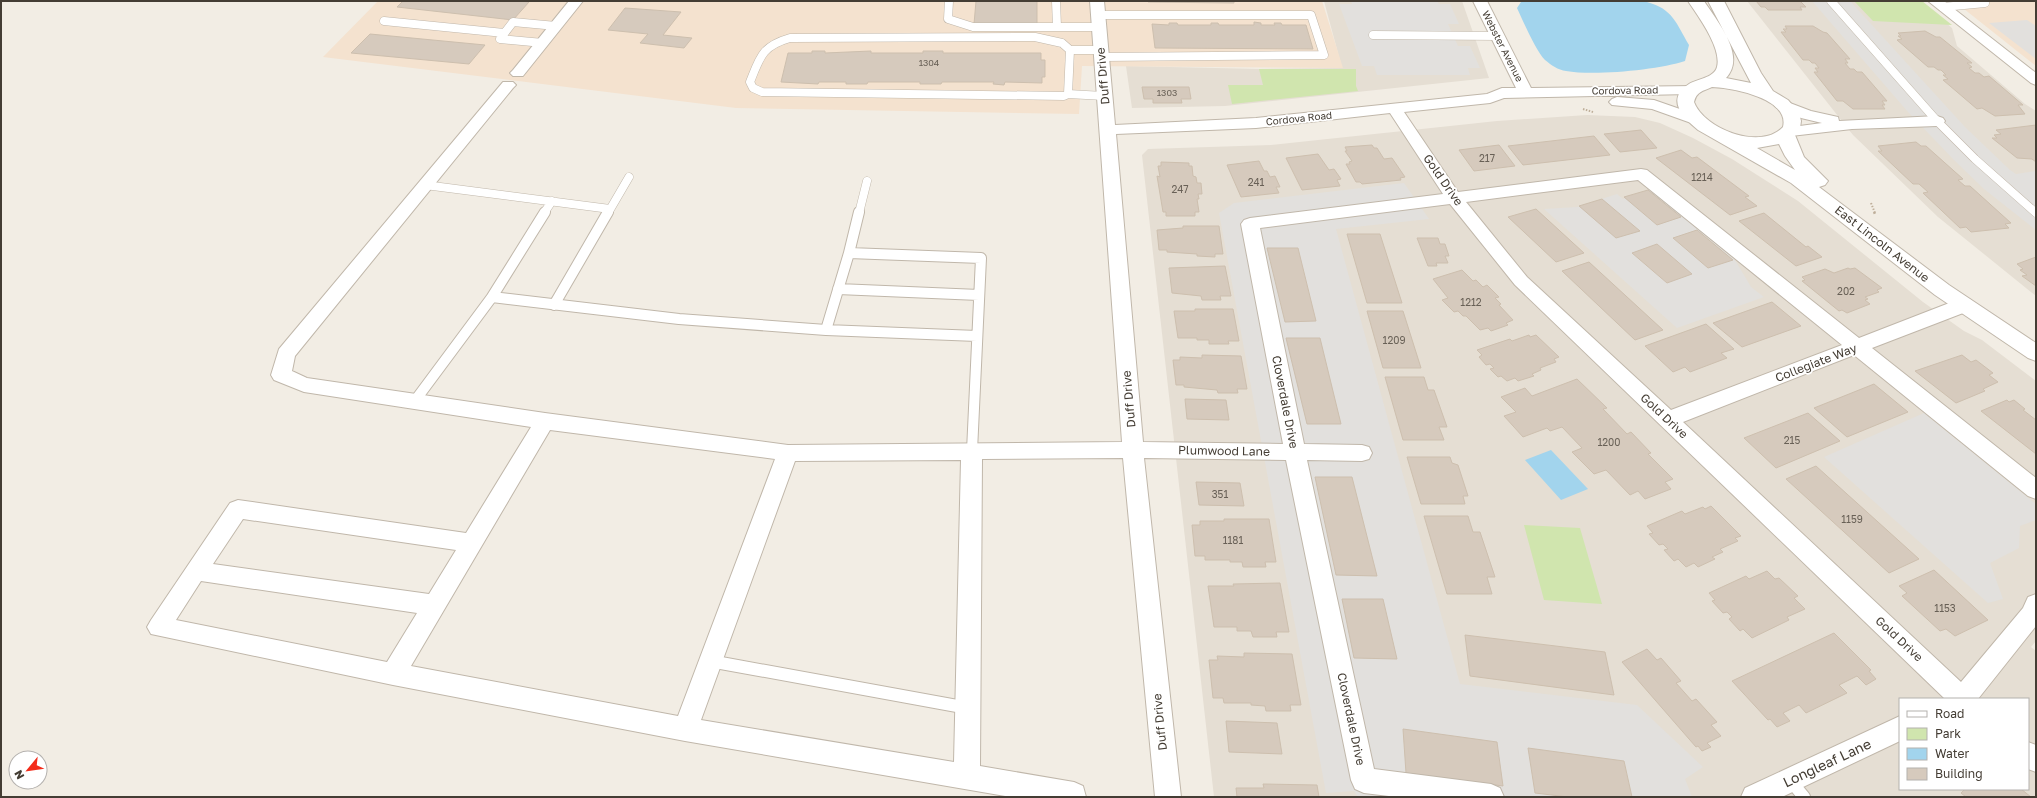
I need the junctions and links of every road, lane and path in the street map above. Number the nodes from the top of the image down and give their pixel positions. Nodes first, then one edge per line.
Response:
1 (576, 1) edge
2 (949, 1) edge
3 (1056, 1) edge
4 (1480, 1) edge
5 (1696, 1) edge
6 (1716, 1) edge
7 (1832, 1) edge
8 (1985, 3) dead end
9 (1939, 4) edge
10 (1098, 14) edge
11 (384, 21) dead end
12 (556, 26) junction
13 (1057, 27) junction
14 (504, 33) junction
15 (1373, 35) dead end
16 (1498, 36) junction
17 (543, 43) junction
18 (1070, 50) junction
19 (1101, 54) junction
20 (2036, 80) edge
21 (1710, 82) junction
22 (1690, 90) junction
23 (1526, 92) junction
24 (1068, 94) junction
25 (1104, 96) junction
26 (1490, 98) junction
27 (1775, 100) junction
28 (1394, 108) junction
29 (1694, 119) junction
30 (1937, 121) junction
31 (1852, 124) junction
32 (1107, 130) junction
33 (1788, 133) junction
34 (1726, 137) junction
35 (629, 177) dead end
36 (868, 181) dead end
37 (425, 185) junction
38 (1454, 198) junction
39 (552, 201) junction
40 (610, 209) junction
41 (2036, 213) edge
42 (849, 253) junction
43 (838, 289) junction
44 (979, 295) junction
45 (492, 297) junction
46 (554, 305) junction
47 (1964, 305) junction
48 (826, 330) junction
49 (977, 336) junction
50 (2036, 336) edge
51 (1857, 347) junction
52 (2036, 353) edge
53 (414, 402) junction
54 (1667, 420) junction
55 (545, 421) junction
56 (1133, 450) junction
57 (972, 451) junction
58 (1295, 452) junction
59 (788, 453) junction
60 (1362, 453) dead end
61 (2036, 490) edge
62 (472, 543) junction
63 (195, 571) junction
64 (2036, 604) edge
65 (434, 605) junction
66 (710, 661) junction
67 (393, 674) junction
68 (1961, 698) edge
69 (1963, 698) edge
70 (968, 708) junction
71 (685, 729) junction
72 (1899, 729) edge
73 (967, 777) junction
74 (1797, 788) edge
75 (1074, 795) dead end
76 (1168, 797) edge
77 (1491, 797) edge
78 (1754, 797) edge

1 - 12 street
2 - 13 lane
3 - 13 lane
4 - 16 street, Webster Avenue
5 - 21 street
6 - 27 street
7 - 30 lane
8 - 9 lane
9 - 20 street
10 - 13 lane
10 - 19 street, Duff Drive
10 - 19 lane
11 - 14 lane
12 - 14 lane
12 - 17 street
14 - 17 lane
15 - 16 lane
16 - 23 street, Webster Avenue
17 - 37 street
18 - 19 lane
18 - 24 lane
18 - 24 lane
19 - 25 street, Duff Drive
21 - 22 street
21 - 27 street
22 - 23 street, Cordova Road
22 - 29 street
23 - 26 street, Cordova Road
24 - 25 lane
25 - 32 street, Duff Drive
26 - 28 street, Cordova Road
26 - 29 street, Cordova Road
27 - 31 street
27 - 33 street, East Lincoln Avenue
28 - 32 street, Cordova Road
28 - 38 street, Gold Drive
29 - 34 street
30 - 31 street
30 - 41 lane
31 - 33 street
32 - 56 street, Duff Drive
33 - 34 street
33 - 50 street, East Lincoln Avenue
34 - 47 street, East Lincoln Avenue
35 - 40 lane
36 - 42 lane
37 - 39 lane
37 - 53 street, Plumwood Lane
38 - 51 street
38 - 54 street, Gold Drive
38 - 58 street, Cloverdale Drive
39 - 40 lane
39 - 45 lane
40 - 46 lane
42 - 43 lane
42 - 44 lane
43 - 44 lane
43 - 48 lane
44 - 49 lane
45 - 46 lane
45 - 53 lane
46 - 48 lane
47 - 51 street, Collegiate Way
47 - 52 street, East Lincoln Avenue
48 - 49 lane
49 - 57 lane
51 - 54 street, Collegiate Way
51 - 61 street
53 - 55 street, Plumwood Lane
54 - 68 street, Gold Drive
55 - 59 street, Plumwood Lane
55 - 62 street
56 - 57 street, Plumwood Lane
56 - 58 street, Plumwood Lane
56 - 76 street, Duff Drive
57 - 59 street, Plumwood Lane
57 - 70 street
58 - 60 street, Plumwood Lane
58 - 77 street, Cloverdale Drive
59 - 66 street
62 - 63 street
62 - 65 street
63 - 65 street
63 - 67 street
64 - 69 street
65 - 67 street
66 - 70 lane
66 - 71 street
67 - 71 street
70 - 73 street
71 - 73 street
72 - 74 street, Longleaf Lane
73 - 75 street
74 - 78 street, Longleaf Lane

